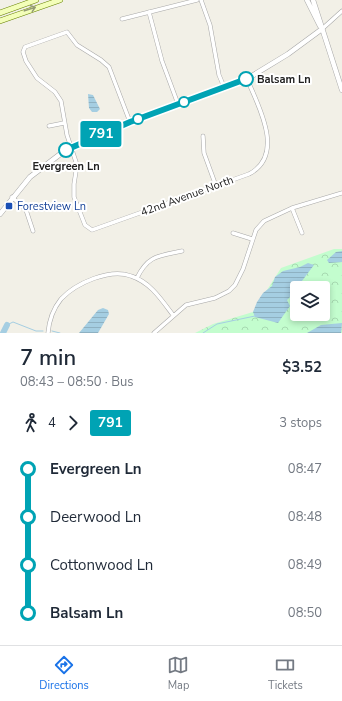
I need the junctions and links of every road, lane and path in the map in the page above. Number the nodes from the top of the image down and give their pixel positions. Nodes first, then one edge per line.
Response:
1 (36, 0) edge
2 (60, 0) edge
3 (197, 0) edge
4 (201, 0) edge
5 (307, 0) edge
6 (313, 0) edge
7 (342, 11) edge
8 (149, 12) junction
9 (0, 13) edge
10 (122, 19) dead end
11 (0, 21) edge
12 (322, 29) junction
13 (246, 78) junction
14 (224, 87) junction
15 (342, 90) edge
16 (178, 104) junction
17 (130, 122) junction
18 (64, 123) junction
19 (49, 126) dead end
20 (203, 136) dead end
21 (72, 147) junction
22 (216, 186) junction
23 (342, 193) edge
24 (12, 197) junction
25 (292, 208) junction
26 (0, 214) edge
27 (32, 231) dead end
28 (302, 232) dead end
29 (233, 233) dead end
30 (252, 240) junction
31 (182, 251) dead end
32 (137, 278) junction
33 (173, 315) junction
34 (48, 333) edge
35 (154, 333) edge

1 - 9 main road
11 -> 2 main road
3 - 8 street
4 - 14 street
5 - 12 street
6 - 12 street
7 - 12 street
8 - 10 street
8 - 16 street
12 - 13 street
12 - 15 street
13 - 14 street
13 - 22 street, 42nd Avenue North
14 - 16 street
16 - 17 street
17 - 18 street
17 - 21 street
18 - 19 street
18 - 21 street
20 - 22 street
21 - 22 street, 42nd Avenue North
21 - 24 street
23 - 25 street
24 - 26 street
24 - 27 street
25 - 28 street
25 - 30 street
29 - 30 street
30 - 33 street
31 - 32 street
32 - 33 street
32 - 34 street
33 - 35 street

